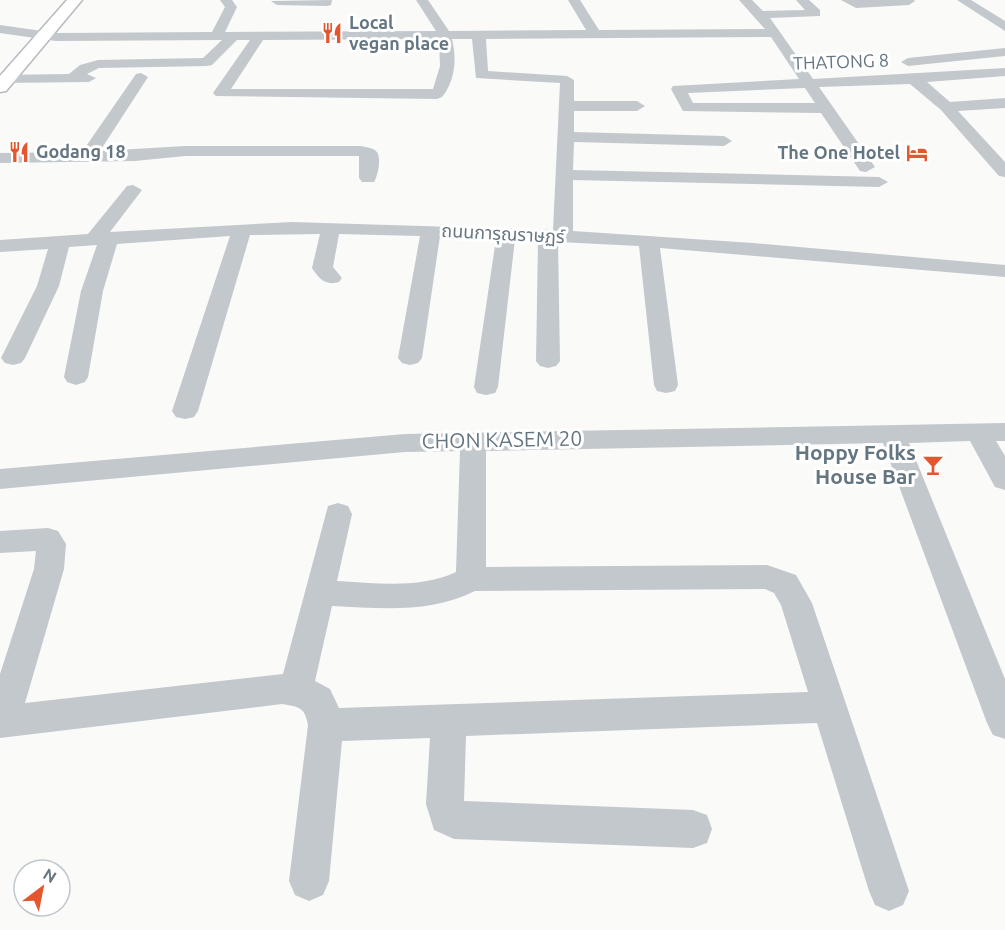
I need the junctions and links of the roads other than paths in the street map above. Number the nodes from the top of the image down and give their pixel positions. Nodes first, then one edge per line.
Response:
1 (75, 0) edge
2 (226, 0) edge
3 (422, 0) edge
4 (574, 0) edge
5 (745, 0) edge
6 (802, 0) edge
7 (847, 0) edge
8 (963, 0) edge
9 (277, 1) edge
10 (328, 1) edge
11 (909, 2) dead end
12 (760, 15) junction
13 (1005, 27) edge
14 (0, 29) edge
15 (774, 33) junction
16 (44, 34) junction
17 (217, 35) junction
18 (235, 35) junction
19 (260, 35) junction
20 (595, 35) junction
21 (311, 36) junction
22 (445, 36) junction
23 (479, 36) junction
24 (1005, 52) edge
25 (898, 62) dead end
26 (820, 67) dead end
27 (798, 68) junction
28 (1005, 72) edge
29 (171, 76) dead end
30 (141, 77) junction
31 (72, 79) junction
32 (914, 80) junction
33 (2, 82) edge
34 (808, 82) junction
35 (1005, 103) edge
36 (567, 106) junction
37 (637, 106) dead end
38 (946, 107) junction
39 (826, 108) junction
40 (567, 137) junction
41 (976, 139) junction
42 (995, 139) dead end
43 (724, 141) dead end
44 (88, 156) junction
45 (0, 158) edge
46 (866, 167) dead end
47 (1005, 172) edge
48 (566, 175) junction
49 (368, 178) dead end
50 (879, 182) dead end
51 (133, 190) dead end
52 (331, 228) junction
53 (431, 231) junction
54 (241, 232) junction
55 (506, 234) junction
56 (556, 236) junction
57 (101, 240) junction
58 (60, 242) junction
59 (649, 243) junction
60 (0, 246) edge
61 (1005, 271) edge
62 (332, 278) dead end
63 (13, 358) dead end
64 (410, 358) dead end
65 (548, 361) dead end
66 (76, 377) dead end
67 (666, 385) dead end
68 (486, 387) dead end
69 (185, 411) dead end
70 (978, 432) junction
71 (1005, 432) edge
72 (893, 434) junction
73 (473, 440) junction
74 (0, 479) edge
75 (1005, 480) edge
76 (338, 514) dead end
77 (0, 542) edge
78 (471, 579) junction
79 (319, 593) junction
80 (296, 691) junction
81 (830, 707) junction
82 (449, 721) junction
83 (1, 722) edge
84 (1005, 723) edge
85 (326, 725) junction
86 (693, 829) dead end
87 (309, 881) dead end
88 (889, 891) dead end

1 - 16 main road
2 - 17 street
3 - 22 street
4 - 20 street
5 - 12 street
6 - 12 street
7 - 11 street
8 - 13 street
9 - 10 street
10 - 21 street
12 - 15 street
14 - 16 street
15 - 20 street
15 - 27 street
16 - 17 street
16 - 33 main road
17 - 18 street
18 - 19 street
18 - 31 street
19 - 21 street
19 - 22 street
20 - 23 street
21 - 22 street
22 - 23 street
23 - 36 street
24 - 25 street
26 - 27 street
27 - 34 street
28 - 32 street, THATONG 8
29 - 30 street
30 - 31 street
30 - 44 street
31 - 33 street
32 - 34 street, THATONG 8
32 - 38 street
34 - 39 street
34 - 39 street, THATONG 8
35 - 38 street
36 - 37 street
36 - 40 street
38 - 41 street
39 - 46 street
40 - 43 street
40 - 48 street
41 - 42 street
41 - 47 street
44 - 45 street
44 - 49 street
48 - 50 street
48 - 56 street
51 - 57 street
52 - 53 street, ถนนการุณราษฏร์
52 - 54 street, ถนนการุณราษฏร์
52 - 62 street
53 - 55 street, ถนนการุณราษฏร์
53 - 64 street
54 - 57 street, ถนนการุณราษฏร์
54 - 69 street
55 - 56 street, ถนนการุณราษฏร์
55 - 68 street
56 - 59 street, ถนนการุณราษฏร์
56 - 65 street
57 - 58 street, ถนนการุณราษฏร์
57 - 66 street
58 - 60 street, ถนนการุณราษฏร์
58 - 63 street
59 - 61 street, ถนนการุณราษฏร์
59 - 67 street
70 - 71 street, CHON KASEM 20
70 - 72 street, CHON KASEM 20
70 - 75 street
72 - 73 street, CHON KASEM 20
72 - 84 street
73 - 74 street, CHON KASEM 20
73 - 78 street
76 - 79 street
77 - 83 street
78 - 79 street
78 - 81 street
79 - 80 street
80 - 83 street
80 - 85 street
81 - 82 street
81 - 88 street
82 - 85 street
82 - 86 street
85 - 87 street

